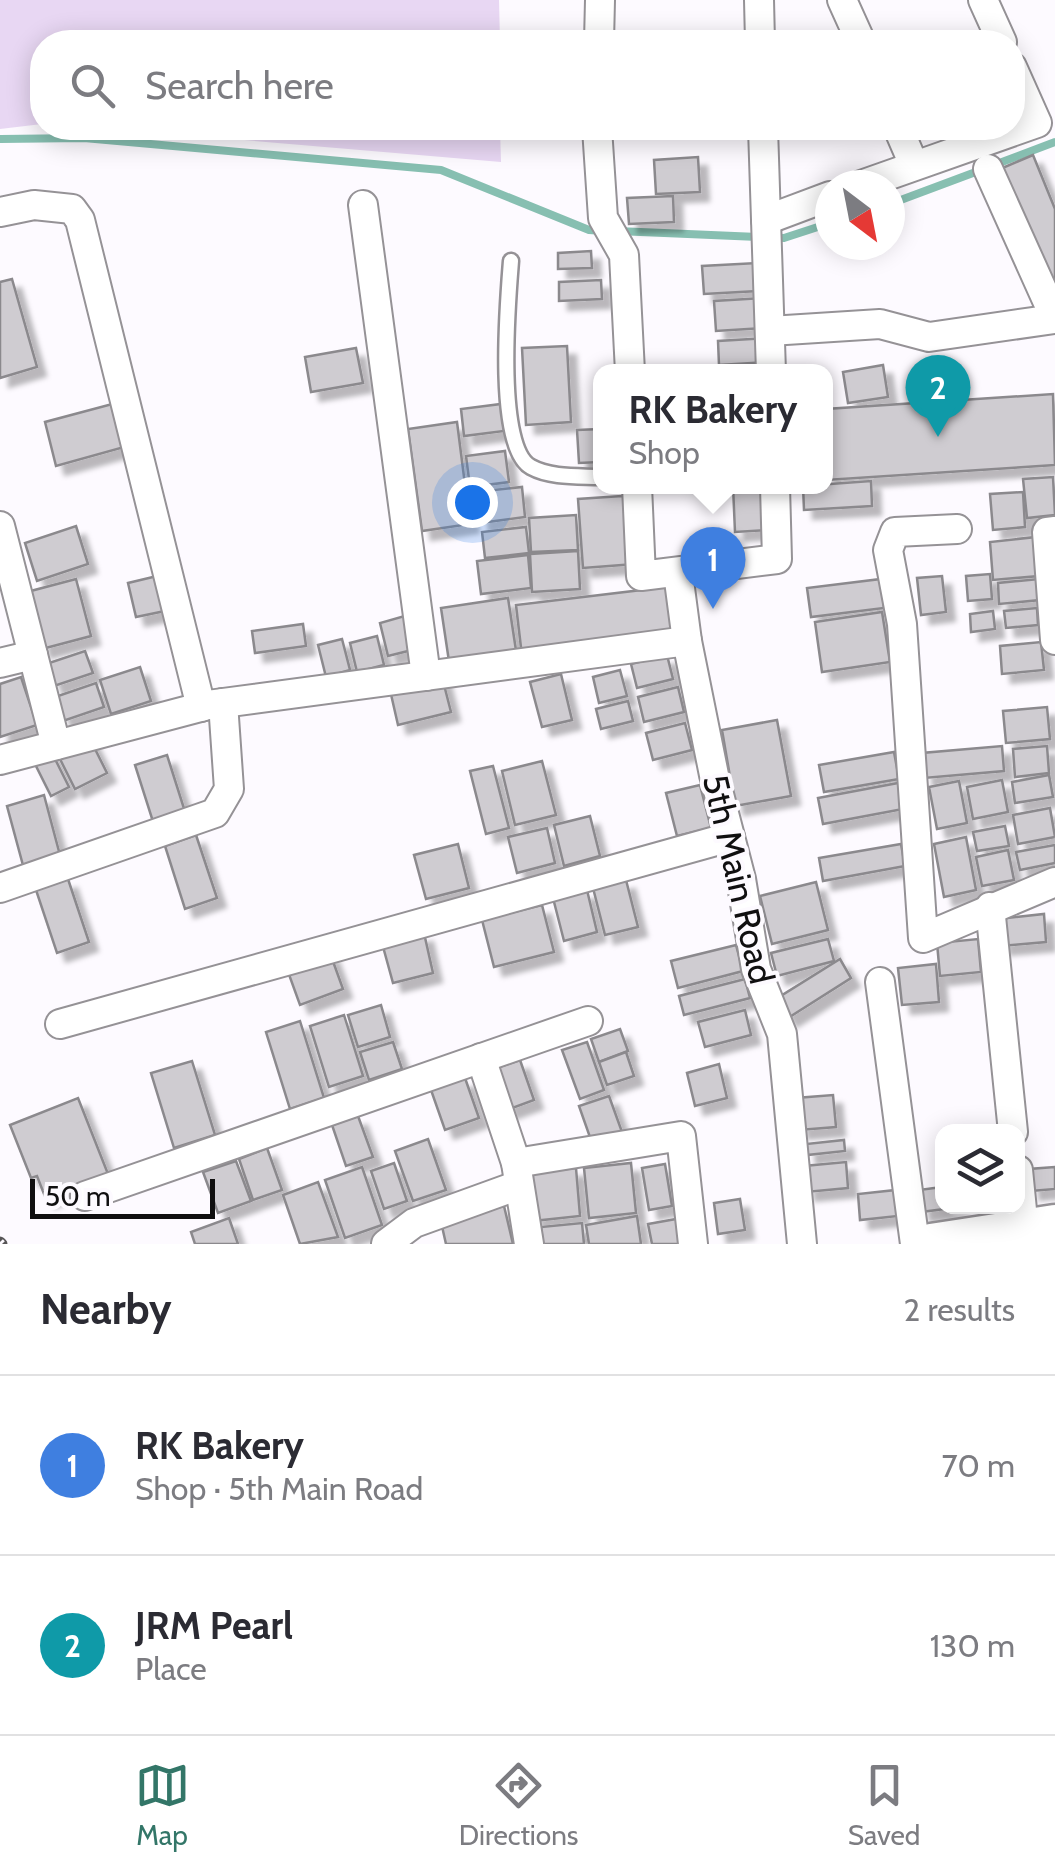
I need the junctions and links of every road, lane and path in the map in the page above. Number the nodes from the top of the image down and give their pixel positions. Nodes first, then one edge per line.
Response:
1 (600, 0) edge
2 (758, 0) edge
3 (842, 0) edge
4 (983, 0) edge
5 (599, 30) edge
6 (759, 30) edge
7 (856, 30) edge
8 (997, 30) edge
9 (1025, 88) edge
10 (1046, 119) edge
11 (598, 140) edge
12 (763, 140) edge
13 (903, 140) edge
14 (986, 140) edge
15 (914, 165) junction
16 (988, 169) dead end
17 (901, 170) edge
18 (815, 204) edge
19 (362, 206) dead end
20 (0, 212) edge
21 (766, 232) junction
22 (510, 261) dead end
23 (1054, 318) edge
24 (770, 331) junction
25 (630, 364) edge
26 (771, 364) edge
27 (593, 477) edge
28 (637, 494) edge
29 (775, 494) edge
30 (0, 526) edge
31 (957, 529) dead end
32 (1055, 532) edge
33 (678, 574) junction
34 (1055, 640) edge
35 (687, 641) junction
36 (33, 656) junction
37 (0, 663) edge
38 (426, 676) junction
39 (212, 705) junction
40 (56, 745) junction
41 (0, 760) edge
42 (730, 836) junction
43 (0, 888) edge
44 (1054, 891) edge
45 (990, 907) junction
46 (880, 982) dead end
47 (588, 1021) dead end
48 (60, 1024) dead end
49 (481, 1058) junction
50 (1013, 1124) edge
51 (517, 1174) junction
52 (1025, 1188) edge
53 (85, 1196) dead end
54 (1042, 1231) edge
55 (386, 1244) edge
56 (529, 1244) edge
57 (693, 1244) edge
58 (802, 1244) edge
59 (915, 1244) edge
60 (931, 1244) edge

1 - 5 street
2 - 6 street
3 - 7 street
4 - 8 street
9 - 10 street
11 - 25 street
12 - 21 street
13 - 15 street
14 - 15 street
15 - 17 street
16 - 23 street
18 - 21 street
19 - 38 street
20 - 39 street
21 - 24 street
22 - 27 lane
23 - 24 street
24 - 26 street
28 - 33 street
29 - 33 street
30 - 36 street
31 - 45 street
32 - 34 street
33 - 35 street, 5th Main Road
35 - 38 street
35 - 42 street, 5th Main Road
36 - 37 street
36 - 40 street
38 - 39 street
39 - 40 street
39 - 43 street
40 - 41 street
42 - 48 street
42 - 58 street, 5th Main Road
44 - 45 street
45 - 50 street
46 - 59 street
47 - 49 street
49 - 51 street
49 - 53 street
51 - 55 street
51 - 56 street
51 - 57 street
52 - 54 street
54 - 60 street

